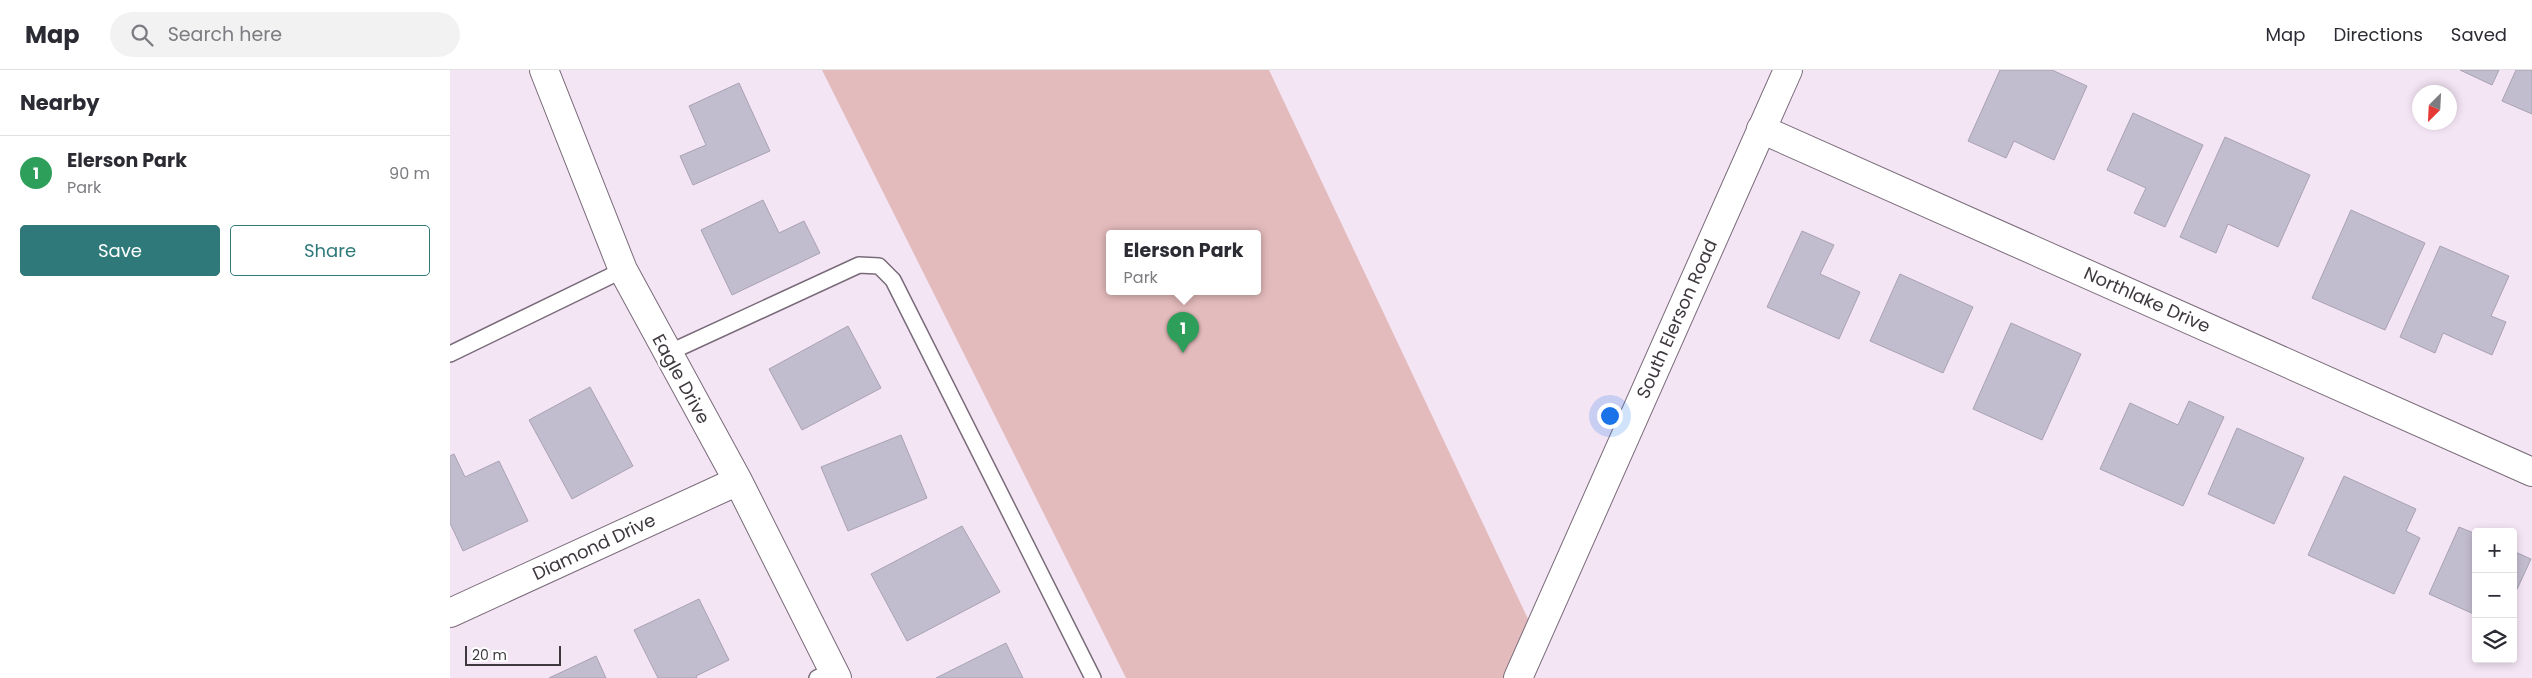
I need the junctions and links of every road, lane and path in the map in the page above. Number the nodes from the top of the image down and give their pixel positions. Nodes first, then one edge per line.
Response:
1 (544, 70) edge
2 (1788, 70) edge
3 (1761, 128) junction
4 (623, 270) junction
5 (450, 354) edge
6 (666, 354) junction
7 (2532, 472) edge
8 (738, 481) junction
9 (450, 613) edge
10 (829, 675) edge
11 (1093, 678) edge
12 (1518, 678) edge

1 - 4 street, Eagle Drive
2 - 3 street, South Elerson Road
3 - 7 street, Northlake Drive
3 - 12 street, South Elerson Road
4 - 5 lane
4 - 6 street, Eagle Drive
6 - 8 street, Eagle Drive
6 - 11 lane
8 - 9 street, Diamond Drive
8 - 10 street, Eagle Drive

